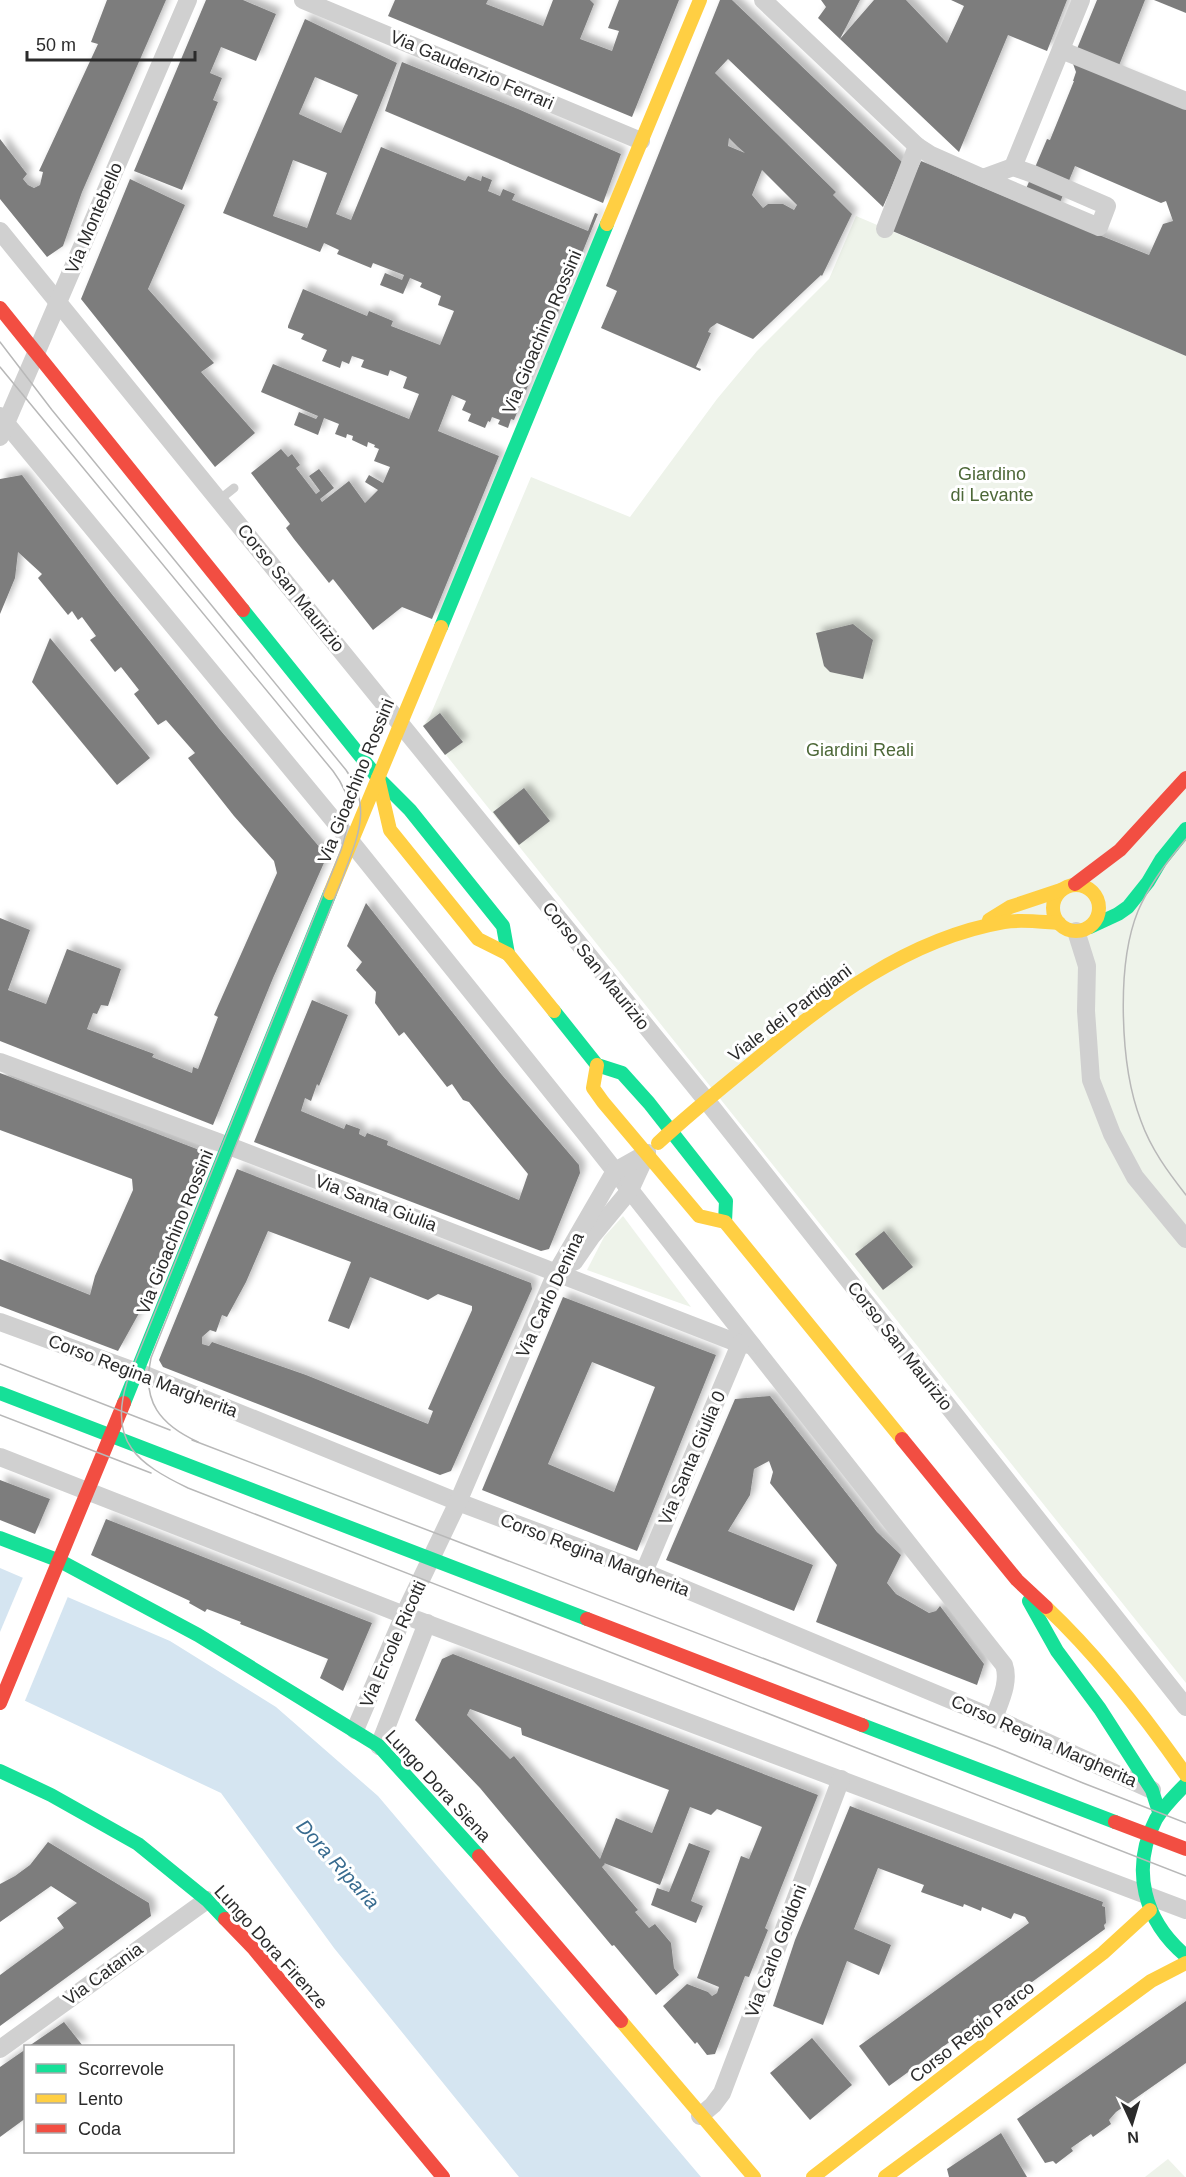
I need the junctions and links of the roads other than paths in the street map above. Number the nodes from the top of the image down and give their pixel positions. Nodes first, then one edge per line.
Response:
1 (188, 0) edge
2 (303, 0) edge
3 (699, 0) edge
4 (764, 0) edge
5 (1081, 0) edge
6 (1061, 50) junction
7 (1186, 101) edge
8 (641, 141) junction
9 (917, 146) junction
10 (1013, 167) junction
11 (983, 178) junction
12 (885, 229) dead end
13 (0, 231) edge
14 (57, 301) junction
15 (0, 308) edge
16 (36, 353) junction
17 (2, 426) edge
18 (234, 488) dead end
19 (219, 500) junction
20 (400, 723) junction
21 (378, 778) junction
22 (1186, 778) edge
23 (1186, 829) edge
24 (351, 841) junction
25 (1075, 884) junction
26 (1061, 890) junction
27 (1059, 923) junction
28 (973, 929) junction
29 (1083, 929) junction
30 (508, 954) junction
31 (0, 1062) edge
32 (597, 1065) junction
33 (706, 1100) junction
34 (670, 1131) junction
35 (229, 1146) junction
36 (646, 1153) junction
37 (615, 1171) junction
38 (630, 1190) junction
39 (725, 1222) junction
40 (1186, 1239) edge
41 (561, 1275) junction
42 (0, 1322) edge
43 (746, 1345) junction
44 (137, 1372) junction
45 (0, 1393) edge
46 (111, 1436) junction
47 (0, 1456) edge
48 (89, 1491) junction
49 (458, 1502) junction
50 (0, 1538) edge
51 (431, 1558) junction
52 (60, 1561) junction
53 (644, 1572) junction
54 (1017, 1580) junction
55 (404, 1615) junction
56 (427, 1623) junction
57 (0, 1703) edge
58 (1186, 1707) edge
59 (994, 1718) junction
60 (355, 1730) junction
61 (379, 1746) junction
62 (0, 1771) edge
63 (1186, 1775) edge
64 (841, 1779) junction
65 (1152, 1790) junction
66 (1182, 1792) edge
67 (1159, 1812) junction
68 (1148, 1835) junction
69 (1186, 1849) edge
70 (207, 1900) junction
71 (1148, 1903) junction
72 (1186, 1910) edge
73 (1186, 1956) edge
74 (1186, 1963) edge
75 (0, 2049) edge
76 (700, 2116) junction
77 (443, 2177) edge
78 (754, 2177) edge
79 (813, 2177) edge
80 (885, 2177) edge

1 - 14 street, Via Montebello
2 - 8 street, Via Gaudenzio Ferrari
3 - 8 main road, Via Gioachino Rossini
4 - 9 street
5 - 6 street
6 - 7 street
6 - 10 street
8 - 20 main road, Via Gioachino Rossini
9 - 11 street
9 - 12 street
10 - 11 street
10 - 11 street
13 - 14 street, Corso San Maurizio
14 - 16 street, Via Montebello
14 - 19 street, Corso San Maurizio
15 - 16 main road
16 - 17 street, Via Montebello
16 - 21 main road
17 - 24 street
18 - 19 lane
19 - 20 street, Corso San Maurizio
20 - 21 main road, Via Gioachino Rossini
20 - 33 street, Corso San Maurizio
21 - 24 main road, Via Gioachino Rossini
21 - 30 main road
21 - 30 main road
22 - 25 main road
23 - 29 main road
24 - 35 main road, Via Gioachino Rossini
24 - 37 street
25 - 26 main road
25 - 29 main road
26 - 27 main road
26 - 28 main road, Viale dei Partigiani
27 - 28 main road, Viale dei Partigiani
27 - 29 main road
28 - 33 main road, Viale dei Partigiani
29 - 40 street
30 - 32 main road
31 - 35 street, Via Santa Giulia
32 - 34 main road
32 - 36 main road
33 - 34 main road, Viale dei Partigiani
33 - 58 street, Corso San Maurizio
34 - 36 main road, Viale dei Partigiani
34 - 39 main road
35 - 41 street, Via Santa Giulia
35 - 44 main road, Via Gioachino Rossini
36 - 37 street, Via Carlo Denina
36 - 38 street, Via Carlo Denina
36 - 39 main road
37 - 38 street
37 - 41 street, Via Carlo Denina
38 - 41 street, Via Carlo Denina
38 - 43 street
39 - 54 main road
41 - 43 street, Via Santa Giulia
41 - 49 street, Via Carlo Denina
42 - 44 street, Corso Regina Margherita
43 - 53 street, Via Santa Giulia 0
43 - 59 street
44 - 46 main road, Via Gioachino Rossini
44 - 49 street, Corso Regina Margherita
45 - 46 main road
46 - 48 main road, Via Gioachino Rossini
46 - 51 main road
47 - 48 street
48 - 52 main road, Via Gioachino Rossini
48 - 55 street
49 - 51 street, Via Carlo Denina
49 - 53 street, Corso Regina Margherita
50 - 52 main road, Lungo Dora Siena
51 - 55 street, Via Ercole Ricotti
51 - 68 main road
52 - 57 main road, Via Gioachino Rossini
52 - 60 main road, Lungo Dora Siena
53 - 59 street, Corso Regina Margherita
54 - 63 main road
54 - 65 main road
55 - 56 street
55 - 60 street, Via Ercole Ricotti
56 - 61 street, Via Ercole Ricotti
56 - 64 street
59 - 65 street, Corso Regina Margherita
60 - 61 main road, Lungo Dora Siena
61 - 76 main road, Lungo Dora Siena
62 - 70 main road, Lungo Dora Firenze
64 - 71 street
64 - 76 street, Via Carlo Goldoni
65 - 66 street, Corso Regina Margherita
65 - 67 main road
66 - 67 main road
67 - 68 main road
68 - 69 main road
68 - 71 main road
70 - 75 street, Via Catania
70 - 77 main road, Lungo Dora Firenze
71 - 72 street
71 - 73 main road
71 - 79 main road, Corso Regio Parco
74 - 80 main road
76 - 78 main road, Lungo Dora Siena

